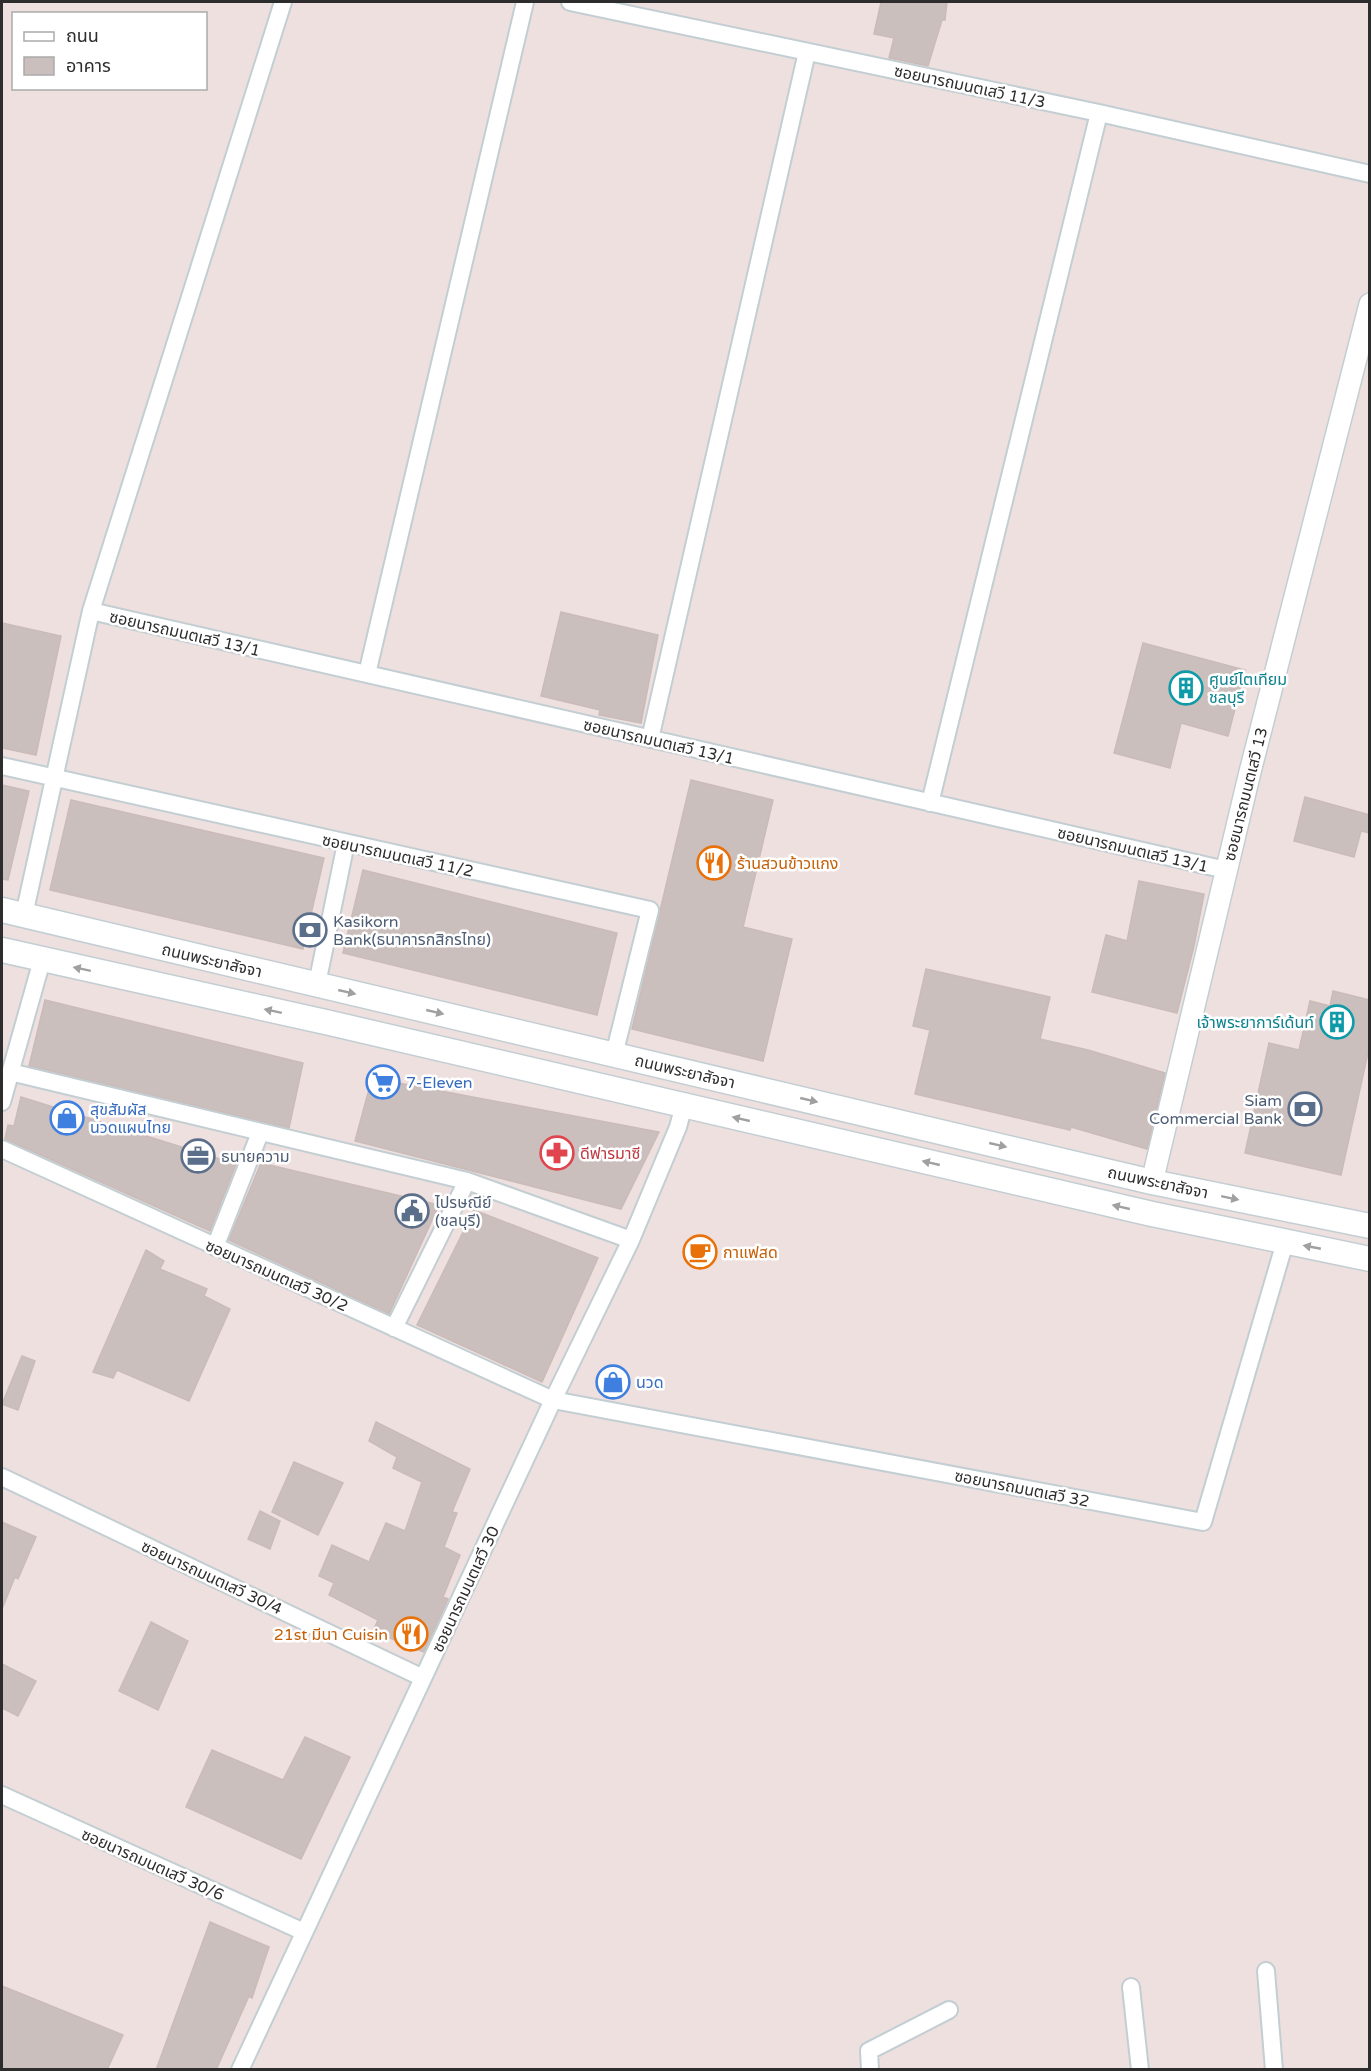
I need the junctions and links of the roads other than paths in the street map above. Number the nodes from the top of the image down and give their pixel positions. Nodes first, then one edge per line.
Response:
1 (283, 2) edge
2 (525, 2) edge
3 (570, 2) edge
4 (807, 52) junction
5 (1099, 113) junction
6 (1370, 174) edge
7 (1370, 303) edge
8 (91, 611) junction
9 (367, 674) junction
10 (650, 739) junction
11 (2, 766) edge
12 (53, 778) junction
13 (930, 803) junction
14 (346, 843) junction
15 (1226, 870) junction
16 (13, 913) edge
17 (2, 950) edge
18 (42, 960) junction
19 (317, 984) junction
20 (615, 1055) junction
21 (10, 1072) junction
22 (2, 1102) edge
23 (684, 1106) junction
24 (260, 1133) junction
25 (2, 1149) edge
26 (467, 1181) junction
27 (1152, 1182) junction
28 (1370, 1226) edge
29 (631, 1240) junction
30 (1286, 1242) junction
31 (216, 1246) junction
32 (1370, 1259) edge
33 (394, 1328) junction
34 (553, 1400) junction
35 (2, 1477) edge
36 (423, 1678) junction
37 (2, 1795) edge
38 (304, 1932) junction
39 (1266, 1971) dead end
40 (1131, 1987) dead end
41 (949, 2010) dead end
42 (240, 2070) edge
43 (870, 2070) edge
44 (1140, 2070) edge
45 (1274, 2070) edge

1 - 8 street
2 - 9 street
3 - 4 street, ซอยนารถมนตเสวี 11/3
4 - 5 street, ซอยนารถมนตเสวี 11/3
4 - 10 street
5 - 6 street, ซอยนารถมนตเสวี 11/3
5 - 13 street
7 - 15 street, ซอยนารถมนตเสวี 13
8 - 9 street, ซอยนารถมนตเสวี 13/1
8 - 12 street
9 - 10 street, ซอยนารถมนตเสวี 13/1
10 - 13 street, ซอยนารถมนตเสวี 13/1
11 - 12 street, ซอยนารถมนตเสวี 11/2
12 - 14 street, ซอยนารถมนตเสวี 11/2
12 - 16 street
13 - 15 street, ซอยนารถมนตเสวี 13/1
14 - 19 street
14 - 20 street, ซอยนารถมนตเสวี 11/2
15 - 27 street, ซอยนารถมนตเสวี 13
16 - 19 main road, ถนนพระยาสัจจา
17 - 18 main road, ถนนพระยาสัจจา
18 - 21 street
23 -> 18 main road, ถนนพระยาสัจจา
19 -> 20 main road, ถนนพระยาสัจจา
20 -> 27 main road, ถนนพระยาสัจจา
21 - 22 street
21 - 24 street
23 - 29 street, ซอยนารถมนตเสวี 30
30 -> 23 main road, ถนนพระยาสัจจา
24 - 26 street
24 - 31 street
25 - 31 street, ซอยนารถมนตเสวี 30/2
26 - 29 street
26 - 33 street
27 -> 28 main road, ถนนพระยาสัจจา
29 - 34 street, ซอยนารถมนตเสวี 30
32 -> 30 main road, ถนนพระยาสัจจา
30 - 34 street, ซอยนารถมนตเสวี 32
31 - 33 street, ซอยนารถมนตเสวี 30/2
33 - 34 street, ซอยนารถมนตเสวี 30/2
34 - 36 street, ซอยนารถมนตเสวี 30
35 - 36 street, ซอยนารถมนตเสวี 30/4
36 - 38 street, ซอยนารถมนตเสวี 30
37 - 38 street, ซอยนารถมนตเสวี 30/6
38 - 42 street, ซอยนารถมนตเสวี 30
39 - 45 street
40 - 44 street
41 - 43 street

